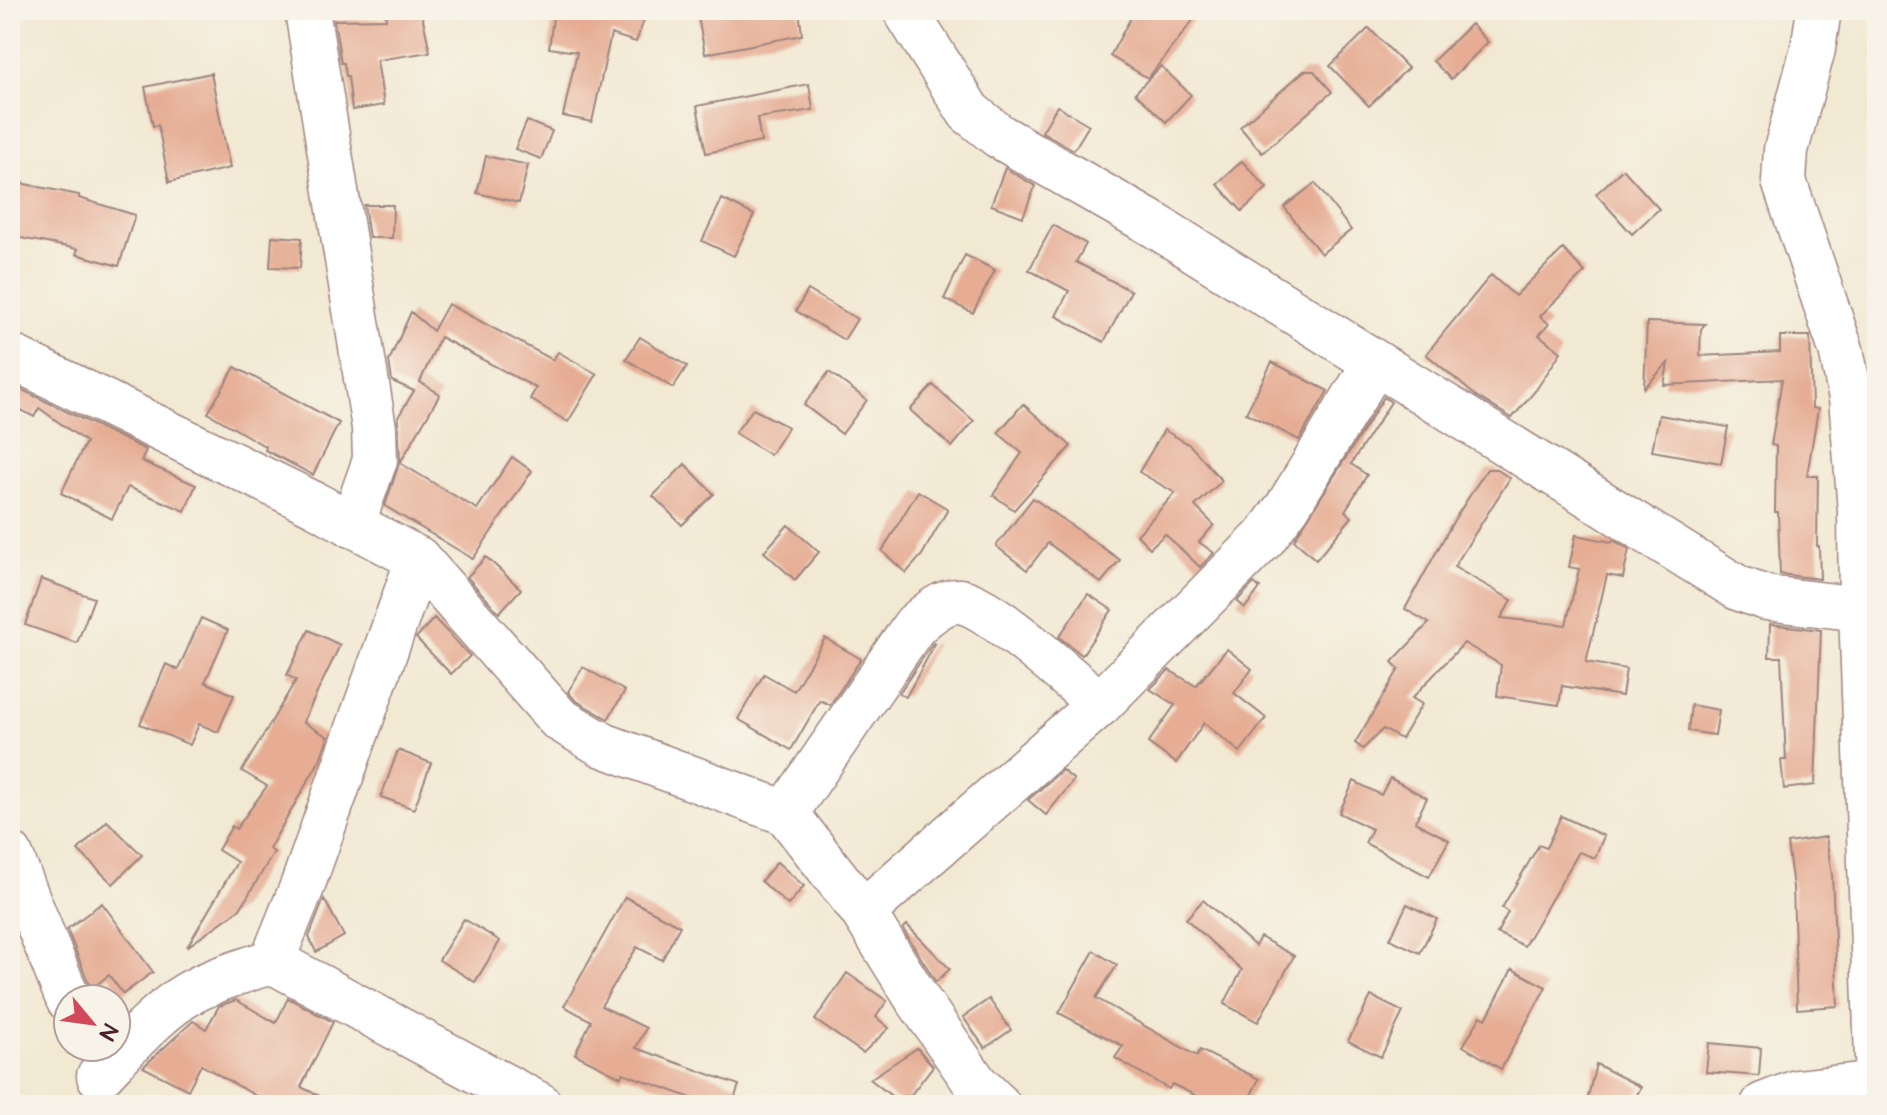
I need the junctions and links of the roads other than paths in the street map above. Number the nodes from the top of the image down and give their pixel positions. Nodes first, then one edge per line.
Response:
1 (307, 10) edge
2 (905, 10) edge
3 (1819, 10) edge
4 (10, 356) edge
5 (1375, 363) junction
6 (1869, 512) edge
7 (352, 525) junction
8 (418, 559) junction
9 (1861, 609) junction
10 (1100, 704) junction
11 (786, 813) junction
12 (10, 854) edge
13 (863, 912) junction
14 (272, 961) junction
15 (62, 983) edge
16 (1877, 1059) edge
17 (99, 1076) edge
18 (1877, 1083) edge
19 (540, 1105) edge
20 (998, 1105) edge
21 (1763, 1105) edge

1 - 7 street
2 - 5 street
3 - 6 street
4 - 7 street
5 - 9 street
5 - 10 street
6 - 9 street
7 - 8 street
8 - 11 street
8 - 14 street
9 - 16 street
10 - 11 street
10 - 13 street
11 - 13 street
12 - 15 street
13 - 20 street
14 - 17 street
14 - 19 street
18 - 21 street

